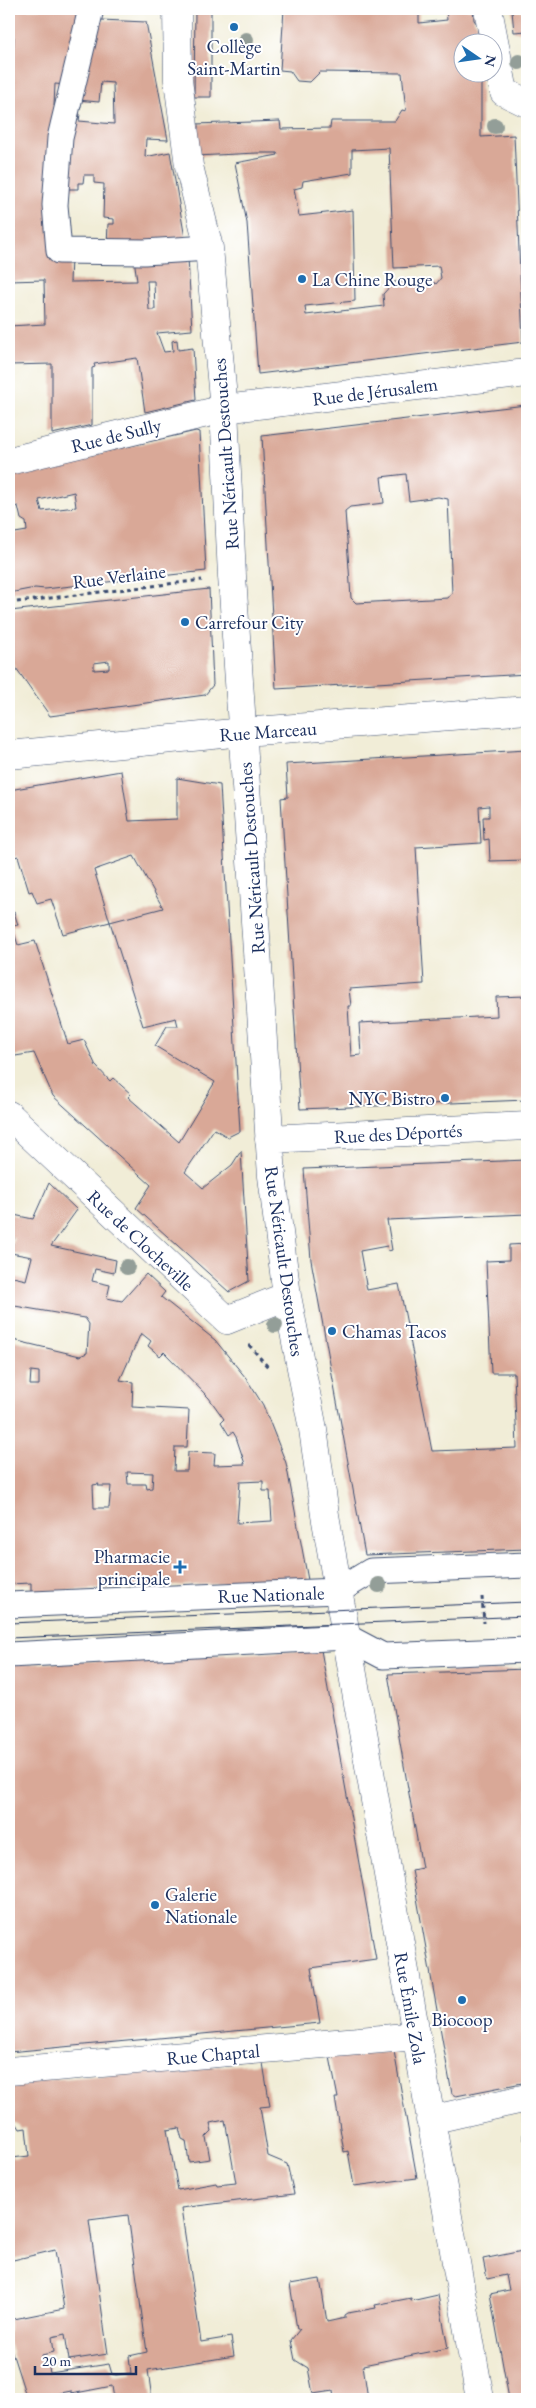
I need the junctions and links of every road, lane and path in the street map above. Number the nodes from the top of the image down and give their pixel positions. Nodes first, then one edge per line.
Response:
1 (91, 9) edge
2 (177, 9) edge
3 (488, 9) edge
4 (527, 103) edge
5 (208, 248) junction
6 (527, 374) edge
7 (224, 409) junction
8 (9, 460) edge
9 (232, 576) junction
10 (9, 603) edge
11 (527, 710) edge
12 (243, 732) junction
13 (9, 755) edge
14 (9, 1115) edge
15 (527, 1126) edge
16 (269, 1139) junction
17 (287, 1296) junction
18 (527, 1565) edge
19 (482, 1596) dead end
20 (9, 1605) edge
21 (343, 1614) junction
22 (527, 1650) edge
23 (448, 1653) junction
24 (9, 1655) edge
25 (417, 2036) junction
26 (9, 2071) edge
27 (527, 2098) edge
28 (430, 2120) junction
29 (480, 2399) edge

1 - 5 street
2 - 5 street, Rue Néricault Destouches
3 - 4 street
5 - 7 street, Rue Néricault Destouches
6 - 7 street, Rue de Jérusalem
7 - 8 street, Rue de Sully
7 - 9 street, Rue Néricault Destouches
9 - 10 path, Rue Verlaine
9 - 12 street, Rue Néricault Destouches
11 - 12 street, Rue Marceau
12 - 13 street, Rue Marceau
12 - 16 street, Rue Néricault Destouches
14 - 17 street, Rue de Clocheville
15 - 16 street, Rue des Déportés
16 - 17 street, Rue Néricault Destouches
17 - 21 street, Rue Néricault Destouches
18 - 21 street, Rue Nationale
19 - 23 path
20 - 21 street, Rue Nationale
21 - 23 street
21 - 24 street, Rue Nationale
21 - 25 street, Rue Émile Zola
22 - 23 street
25 - 26 street, Rue Chaptal
25 - 28 street, Rue Émile Zola
27 - 28 street
28 - 29 street, Rue Émile Zola

